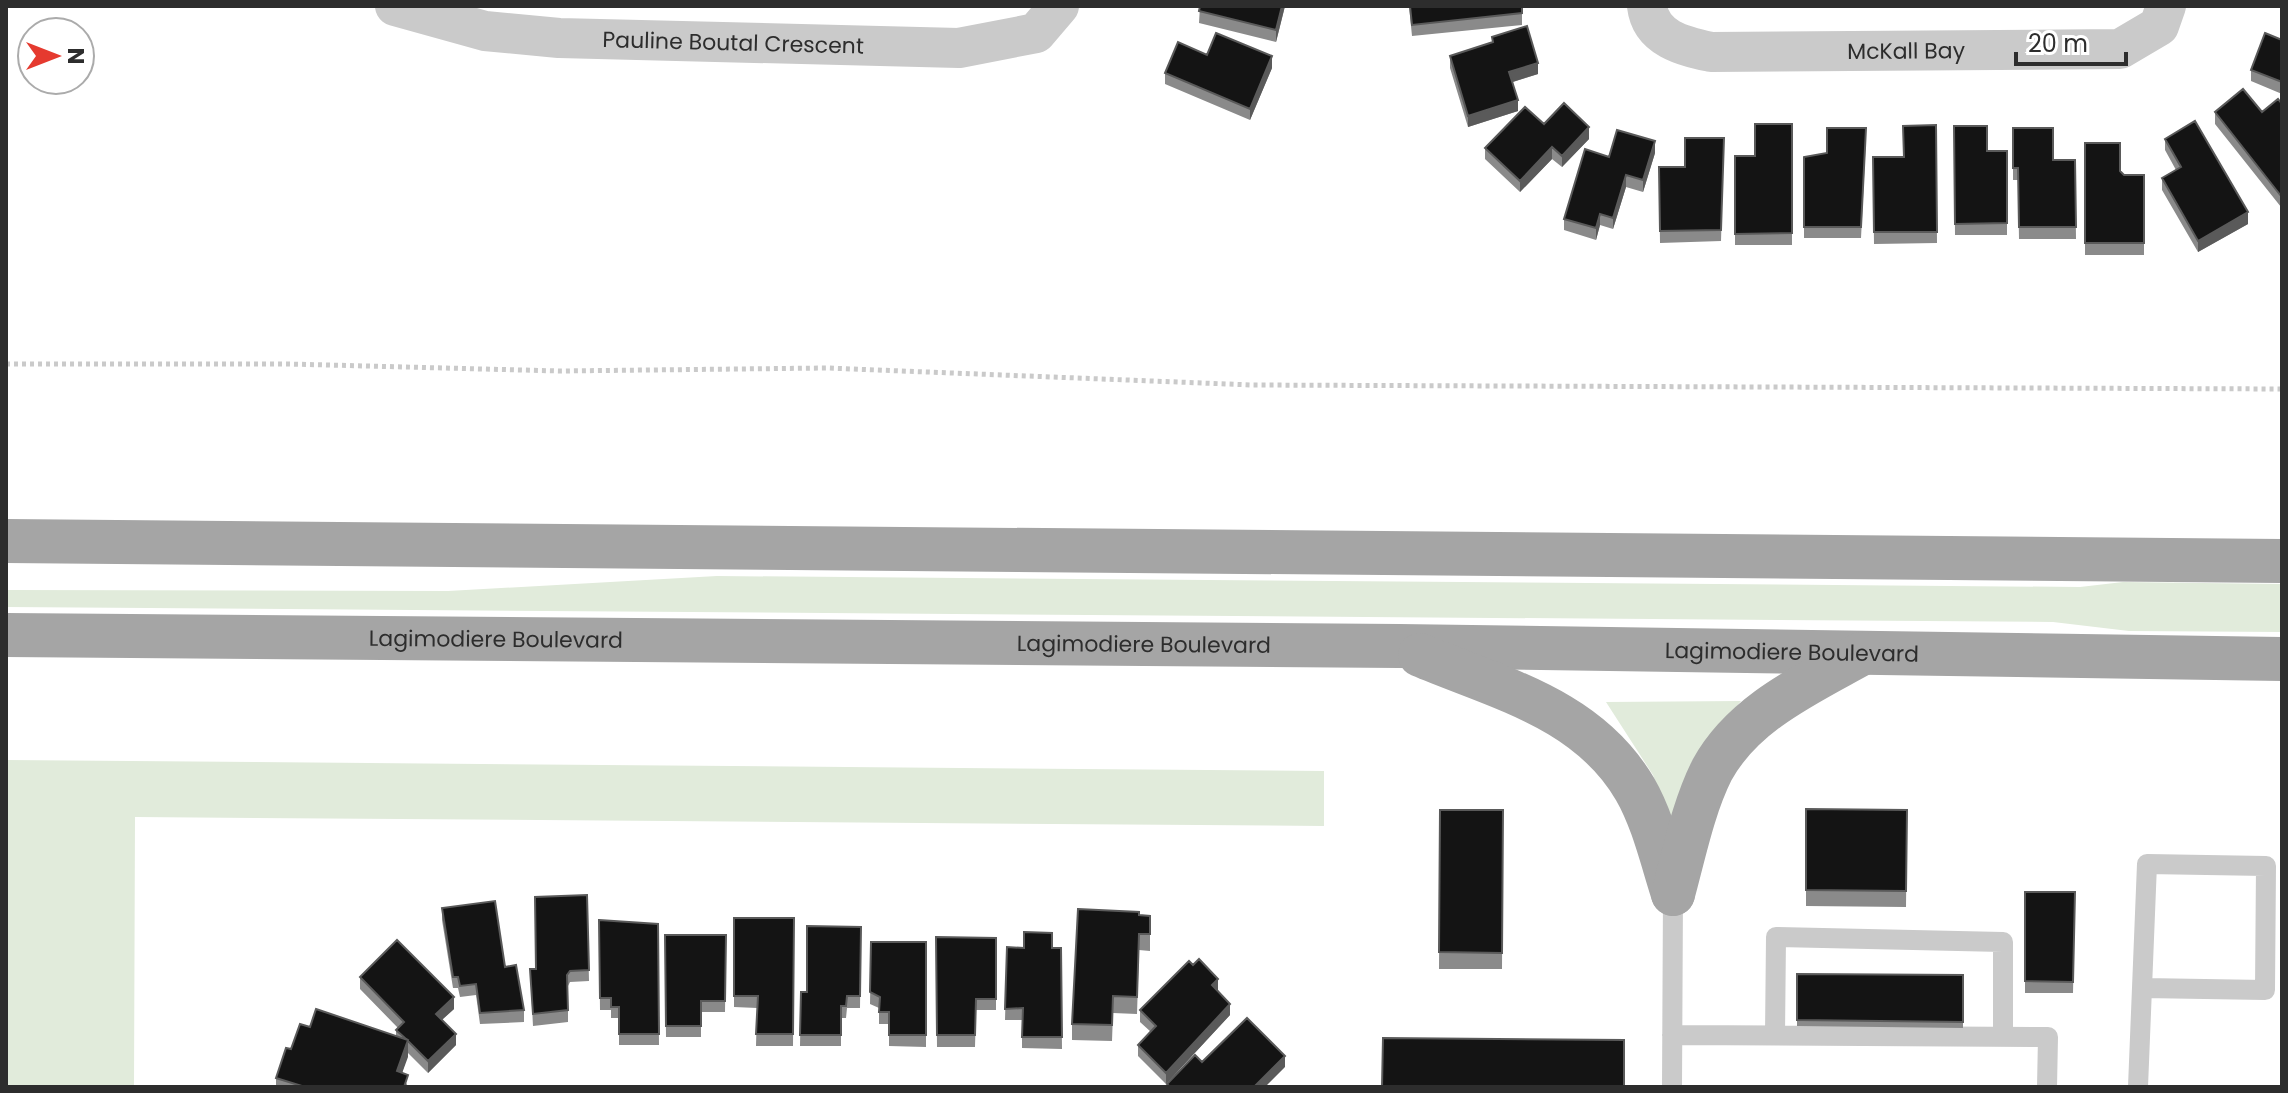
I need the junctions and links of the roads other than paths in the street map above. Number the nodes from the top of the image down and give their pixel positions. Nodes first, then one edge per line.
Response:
1 (395, 6) edge
2 (1059, 6) edge
3 (1647, 6) edge
4 (2166, 6) edge
5 (632, 23) edge
6 (6, 541) edge
7 (2282, 561) edge
8 (6, 635) edge
9 (1399, 646) junction
10 (1861, 654) junction
11 (2282, 659) edge
12 (1673, 894) junction
13 (2144, 988) junction
14 (1672, 1035) junction
15 (1775, 1035) junction
16 (2003, 1037) junction
17 (1672, 1087) edge
18 (2047, 1087) edge
19 (2138, 1087) edge

1 - 5 street, Pauline Boutal Crescent
2 - 5 street, Pauline Boutal Crescent
3 - 4 street, McKall Bay
6 - 7 main road
8 - 9 main road, Lagimodiere Boulevard
9 - 10 main road, Lagimodiere Boulevard
9 - 12 main road
10 - 11 main road, Lagimodiere Boulevard
10 - 12 main road
12 - 14 lane
13 - 13 lane
13 - 19 lane
14 - 15 lane
14 - 17 lane
15 - 16 lane
15 - 16 lane
16 - 18 lane

